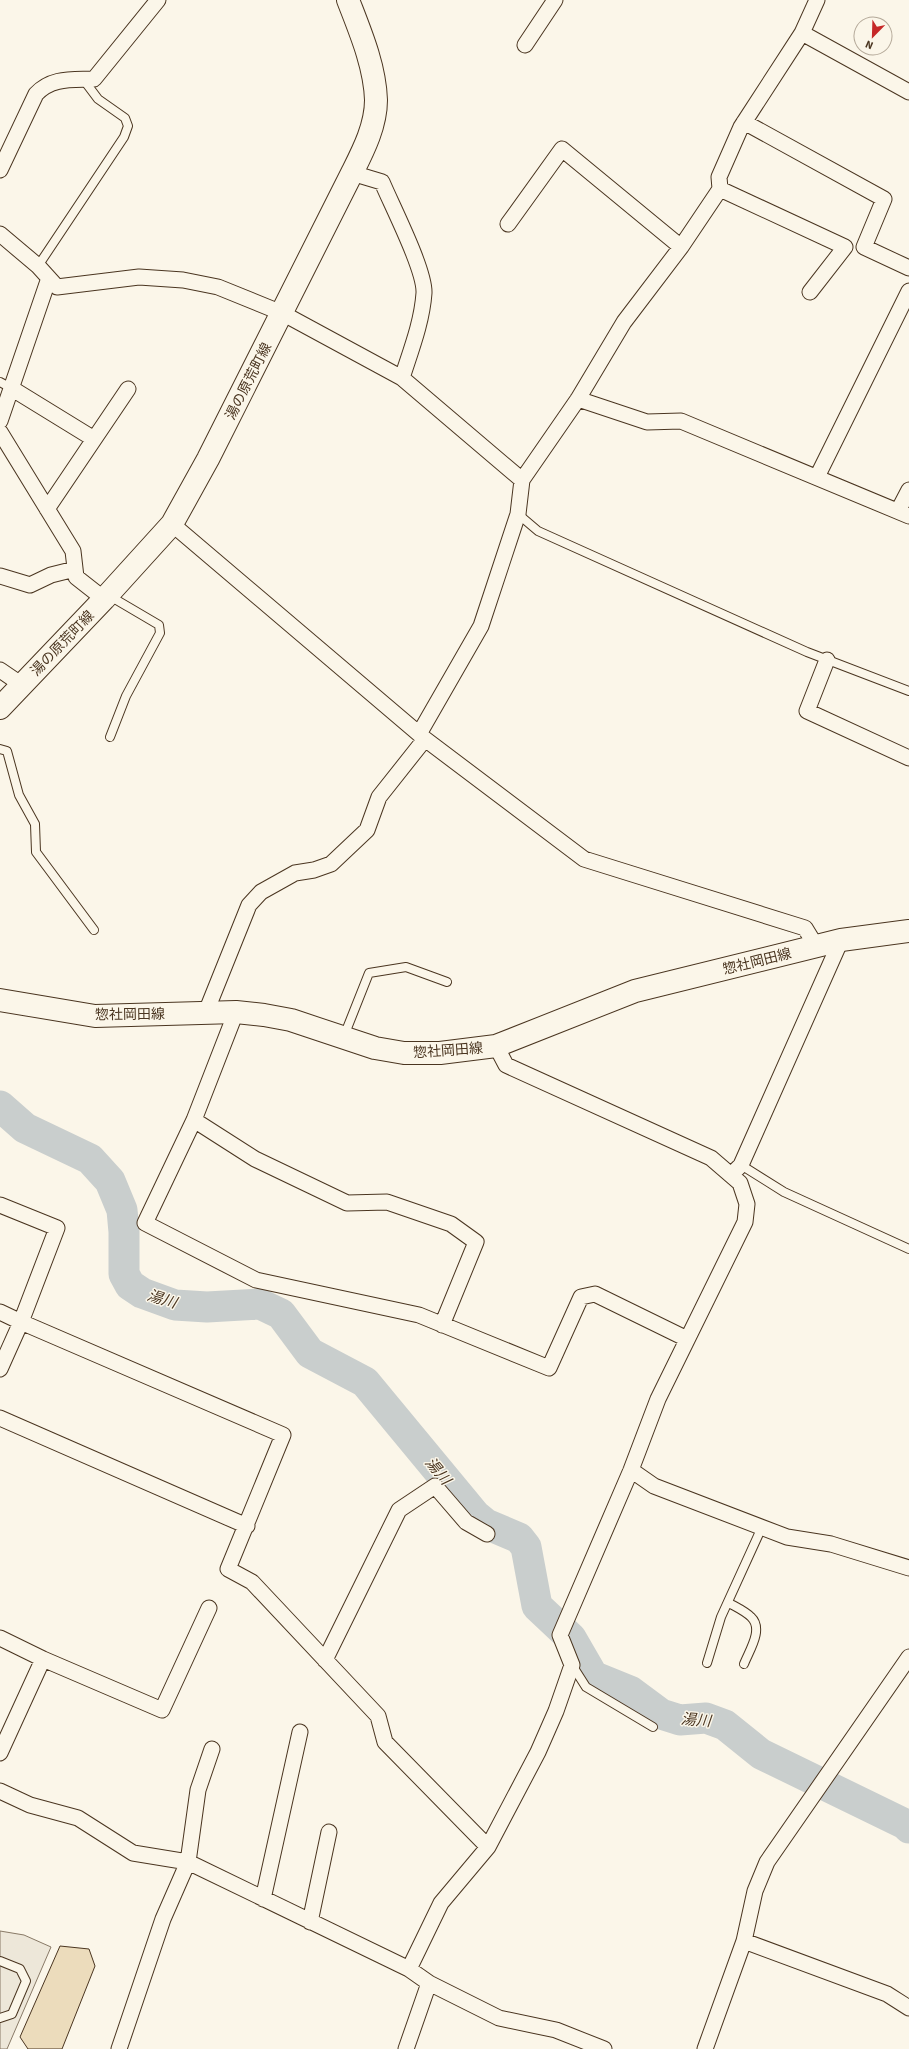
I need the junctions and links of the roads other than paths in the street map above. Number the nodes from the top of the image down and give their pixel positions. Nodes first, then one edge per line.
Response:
1 (158, 0) edge
2 (348, 0) edge
3 (554, 0) edge
4 (817, 0) edge
5 (802, 33) junction
6 (525, 45) dead end
7 (83, 79) junction
8 (909, 92) edge
9 (744, 122) junction
10 (0, 170) edge
11 (352, 173) junction
12 (720, 189) junction
13 (508, 224) dead end
14 (0, 234) edge
15 (681, 247) junction
16 (38, 266) junction
17 (909, 268) edge
18 (49, 278) junction
19 (909, 291) edge
20 (810, 292) dead end
21 (282, 313) junction
22 (402, 378) junction
23 (6, 385) edge
24 (128, 389) dead end
25 (578, 399) junction
26 (0, 421) edge
27 (0, 432) edge
28 (94, 440) junction
29 (817, 478) junction
30 (522, 480) junction
31 (909, 490) edge
32 (47, 509) junction
33 (518, 514) junction
34 (904, 514) edge
35 (172, 524) junction
36 (75, 569) junction
37 (0, 576) edge
38 (106, 597) junction
39 (827, 660) junction
40 (0, 670) edge
41 (22, 685) junction
42 (909, 691) edge
43 (0, 708) edge
44 (422, 736) junction
45 (110, 737) dead end
46 (0, 749) edge
47 (909, 758) edge
48 (94, 930) dead end
49 (909, 931) edge
50 (841, 940) junction
51 (816, 946) junction
52 (447, 982) dead end
53 (0, 1000) edge
54 (206, 1012) junction
55 (236, 1012) junction
56 (343, 1038) junction
57 (496, 1046) junction
58 (194, 1120) junction
59 (736, 1170) junction
60 (0, 1205) edge
61 (909, 1249) edge
62 (0, 1312) edge
63 (21, 1322) junction
64 (442, 1325) junction
65 (688, 1339) junction
66 (0, 1369) edge
67 (0, 1418) edge
68 (631, 1470) junction
69 (247, 1526) junction
70 (762, 1528) junction
71 (487, 1534) dead end
72 (909, 1566) edge
73 (729, 1603) junction
74 (209, 1608) dead end
75 (0, 1638) edge
76 (909, 1657) edge
77 (43, 1659) junction
78 (326, 1660) junction
79 (707, 1664) dead end
80 (744, 1664) dead end
81 (572, 1665) junction
82 (653, 1726) dead end
83 (300, 1732) dead end
84 (212, 1749) dead end
85 (0, 1752) edge
86 (0, 1791) edge
87 (329, 1832) dead end
88 (488, 1847) junction
89 (188, 1862) junction
90 (263, 1899) junction
91 (310, 1922) junction
92 (744, 1941) junction
93 (0, 1961) edge
94 (409, 1969) junction
95 (429, 1983) junction
96 (909, 2008) edge
97 (0, 2018) edge
98 (120, 2049) edge
99 (406, 2049) edge
100 (604, 2049) edge
101 (705, 2049) edge

1 - 7 street
2 - 11 main road, 湯の原荒町線
3 - 6 street
4 - 5 street
5 - 8 street
5 - 9 street
7 - 10 street
7 - 16 lane
9 - 12 street
9 - 17 street
11 - 21 main road, 湯の原荒町線
11 - 22 street
12 - 15 street
12 - 20 street
13 - 15 street
14 - 16 street
15 - 25 street
16 - 18 street
18 - 21 street
18 - 23 street
19 - 29 street
21 - 22 street
21 - 35 main road, 湯の原荒町線
22 - 30 street
23 - 26 street
23 - 28 street
24 - 28 street
25 - 29 street
25 - 30 street
27 - 32 street
28 - 32 street
29 - 34 street
30 - 33 street
31 - 34 street
32 - 36 street
33 - 39 lane
33 - 44 street
35 - 38 main road, 湯の原荒町線
35 - 44 street
36 - 37 street
36 - 38 street
38 - 41 main road, 湯の原荒町線
38 - 45 lane
39 - 42 lane
39 - 47 street
40 - 41 street
41 - 43 main road, 湯の原荒町線
44 - 51 street
44 - 54 street
46 - 48 lane
49 - 50 main road, 惣社岡田線
50 - 51 main road, 惣社岡田線
50 - 59 street
51 - 57 main road, 惣社岡田線
52 - 56 lane
53 - 54 main road, 惣社岡田線
54 - 55 main road, 惣社岡田線
55 - 56 main road, 惣社岡田線
55 - 58 street
56 - 57 main road, 惣社岡田線
57 - 59 street
58 - 64 street
58 - 64 street
59 - 61 lane
59 - 65 street
60 - 63 street
62 - 63 street
63 - 66 street
63 - 69 street
64 - 65 street
65 - 68 street
67 - 69 street
68 - 70 street
68 - 81 street
69 - 78 street
70 - 72 street
70 - 73 lane
71 - 78 street
73 - 79 lane
73 - 80 lane
74 - 77 street
75 - 77 street
76 - 92 street
77 - 85 street
78 - 88 street
81 - 82 lane
81 - 88 street
83 - 90 street
84 - 89 street
86 - 89 street
87 - 91 street
88 - 94 street
89 - 90 street
89 - 98 street
90 - 91 street
91 - 94 street
92 - 96 street
92 - 101 street
93 - 97 lane
94 - 95 street
95 - 99 street
95 - 100 street

